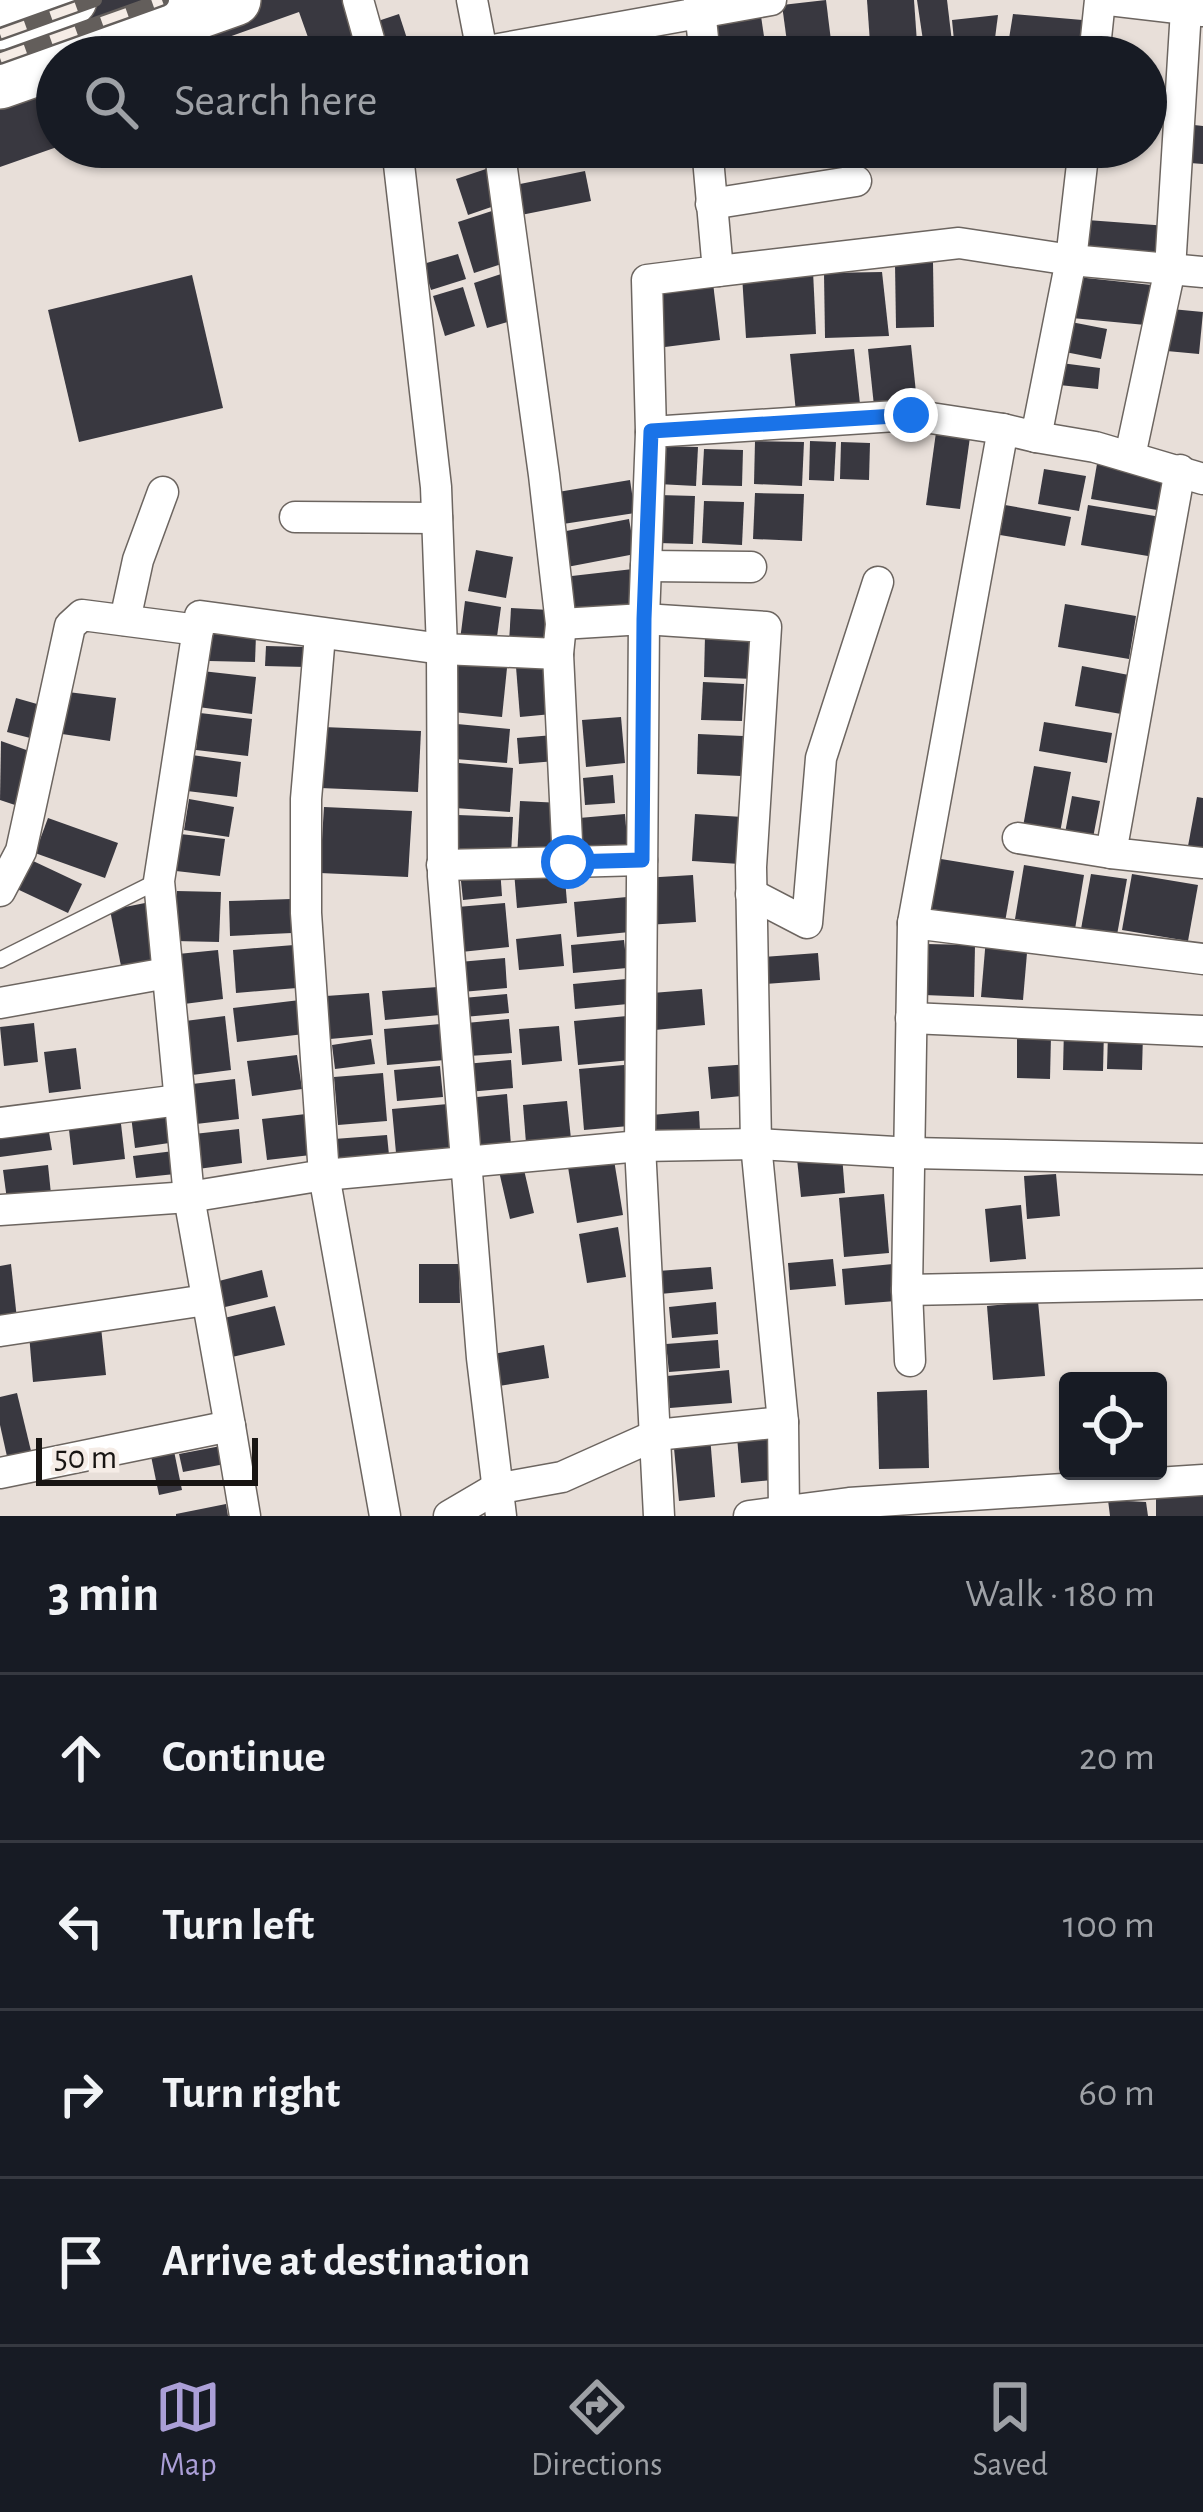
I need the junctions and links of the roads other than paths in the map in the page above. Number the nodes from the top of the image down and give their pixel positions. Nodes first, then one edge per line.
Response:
1 (71, 0) edge
2 (235, 0) edge
3 (358, 0) edge
4 (472, 0) edge
5 (771, 0) edge
6 (1100, 0) edge
7 (1109, 0) edge
8 (700, 6) edge
9 (1191, 7) edge
10 (0, 25) edge
11 (133, 36) edge
12 (368, 36) edge
13 (479, 36) edge
14 (567, 36) edge
15 (703, 36) edge
16 (1096, 36) edge
17 (36, 70) edge
18 (0, 83) edge
19 (399, 168) edge
20 (502, 168) edge
21 (708, 168) edge
22 (1082, 168) edge
23 (856, 181) dead end
24 (711, 204) junction
25 (1071, 260) junction
26 (1170, 269) junction
27 (718, 271) junction
28 (1203, 272) edge
29 (1003, 429) junction
30 (651, 431) junction
31 (1036, 436) junction
32 (1130, 456) junction
33 (1191, 475) edge
34 (164, 492) dead end
35 (296, 517) dead end
36 (437, 518) junction
37 (646, 566) junction
38 (751, 567) dead end
39 (878, 582) dead end
40 (644, 619) junction
41 (125, 620) junction
42 (198, 630) junction
43 (320, 635) junction
44 (559, 639) junction
45 (442, 650) junction
46 (1018, 838) dead end
47 (1111, 853) junction
48 (642, 860) junction
49 (568, 862) junction
50 (1203, 863) edge
51 (442, 865) junction
52 (159, 880) junction
53 (0, 891) edge
54 (752, 895) junction
55 (914, 923) junction
56 (1203, 958) edge
57 (0, 960) edge
58 (166, 973) junction
59 (0, 1003) edge
60 (911, 1018) junction
61 (1203, 1031) edge
62 (179, 1100) junction
63 (0, 1123) edge
64 (757, 1144) junction
65 (640, 1146) junction
66 (912, 1153) junction
67 (1203, 1159) edge
68 (464, 1163) junction
69 (324, 1175) junction
70 (190, 1197) junction
71 (0, 1210) edge
72 (1203, 1284) edge
73 (908, 1290) junction
74 (206, 1300) junction
75 (0, 1331) edge
76 (910, 1361) dead end
77 (783, 1422) junction
78 (230, 1426) junction
79 (656, 1435) junction
80 (0, 1473) edge
81 (1203, 1480) edge
82 (498, 1503) edge
83 (850, 1509) edge
84 (784, 1513) junction
85 (245, 1516) edge
86 (385, 1516) edge
87 (449, 1516) edge
88 (659, 1516) edge
89 (749, 1516) edge

1 - 10 main road
2 - 11 main road
3 - 12 street
4 - 13 street
5 - 8 street
6 - 16 street
7 - 9 street
8 - 14 street
8 - 15 street
9 - 26 street
17 - 18 main road
19 - 36 street
20 - 44 street
21 - 24 street
22 - 25 street
23 - 24 street
24 - 27 street
25 - 26 street
25 - 27 street
25 - 31 street
26 - 28 street
26 - 32 street
27 - 30 street
29 - 30 street
29 - 31 street
29 - 55 street
30 - 37 street
31 - 32 street
32 - 33 street
33 - 47 street
34 - 41 street
35 - 36 street
36 - 45 street
37 - 38 street
37 - 40 street
39 - 54 street
40 - 44 street
40 - 48 street
40 - 54 street
41 - 42 street
41 - 53 street
42 - 43 street
42 - 52 street
43 - 45 street
43 - 69 street
44 - 45 street
44 - 49 street
45 - 51 street
46 - 47 street
47 - 50 street
48 - 49 street
48 - 65 street
49 - 51 street
51 - 68 street
52 - 57 lane
52 - 58 street
54 - 64 street
55 - 56 street
55 - 60 street
58 - 59 street
58 - 62 street
60 - 61 street
60 - 66 street
62 - 63 street
62 - 70 street
64 - 65 street
64 - 66 street
64 - 77 street
65 - 68 street
65 - 79 street
66 - 67 street
66 - 73 street
68 - 69 street
68 - 82 street
69 - 70 street
69 - 86 street
70 - 71 street
70 - 74 street
72 - 73 street
73 - 76 street
74 - 75 street
74 - 78 street
77 - 79 street
77 - 84 street
78 - 80 street
78 - 85 street
79 - 82 street
79 - 88 street
81 - 83 street
82 - 87 street
83 - 84 street
84 - 89 street

